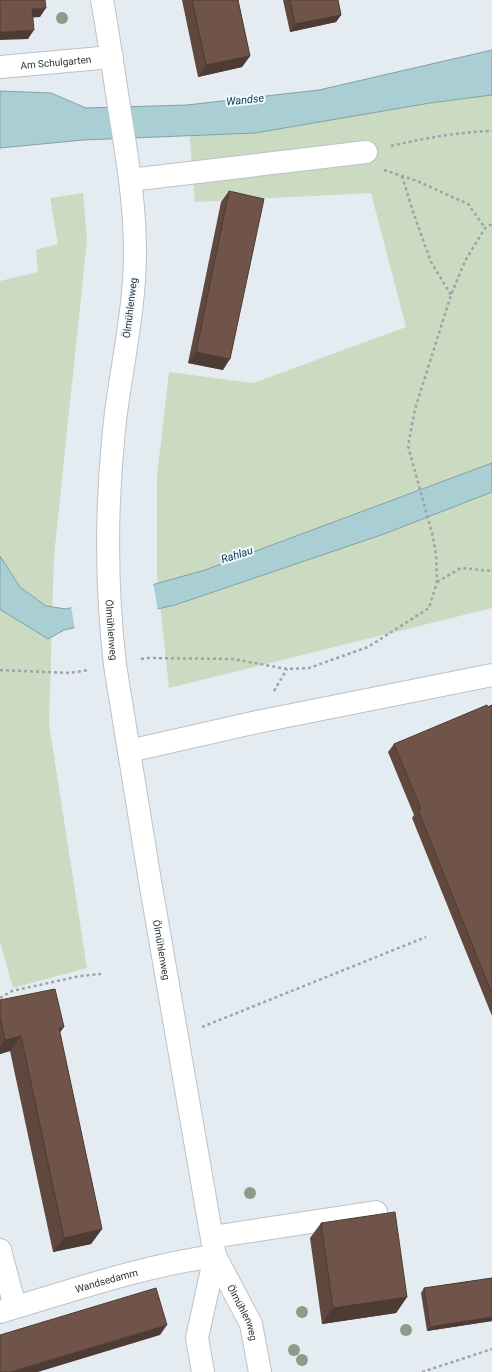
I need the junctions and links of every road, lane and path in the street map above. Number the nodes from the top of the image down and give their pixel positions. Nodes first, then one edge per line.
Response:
1 (102, 0) edge
2 (112, 57) junction
3 (0, 67) edge
4 (492, 131) edge
5 (366, 152) junction
6 (402, 176) junction
7 (130, 180) junction
8 (492, 224) edge
9 (485, 228) junction
10 (451, 295) junction
11 (492, 571) edge
12 (437, 582) junction
13 (116, 665) junction
14 (0, 670) edge
15 (492, 676) edge
16 (129, 751) junction
17 (426, 937) dead end
18 (101, 974) dead end
19 (0, 998) edge
20 (177, 1037) junction
21 (376, 1212) dead end
22 (214, 1246) junction
23 (0, 1250) edge
24 (8, 1309) edge
25 (492, 1349) edge
26 (202, 1372) edge
27 (260, 1372) edge
28 (422, 1372) edge

1 - 2 main road, Ölmühlenweg
2 - 3 main road, Am Schulgarten
2 - 7 main road, Ölmühlenweg
4 - 5 path
5 - 6 path
5 - 7 main road
6 - 9 path
6 - 10 path
7 - 13 main road, Ölmühlenweg
8 - 9 path
9 - 10 path
10 - 12 path
11 - 12 path
12 - 13 path
13 - 14 path
13 - 16 main road, Ölmühlenweg
15 - 16 main road
16 - 20 main road, Ölmühlenweg
17 - 20 path
18 - 19 path
20 - 22 main road, Ölmühlenweg
21 - 22 main road, Wandsedamm
22 - 24 main road, Wandsedamm
22 - 26 main road, Ölmühlenweg
22 - 27 main road, Ölmühlenweg
23 - 24 main road
25 - 28 path

